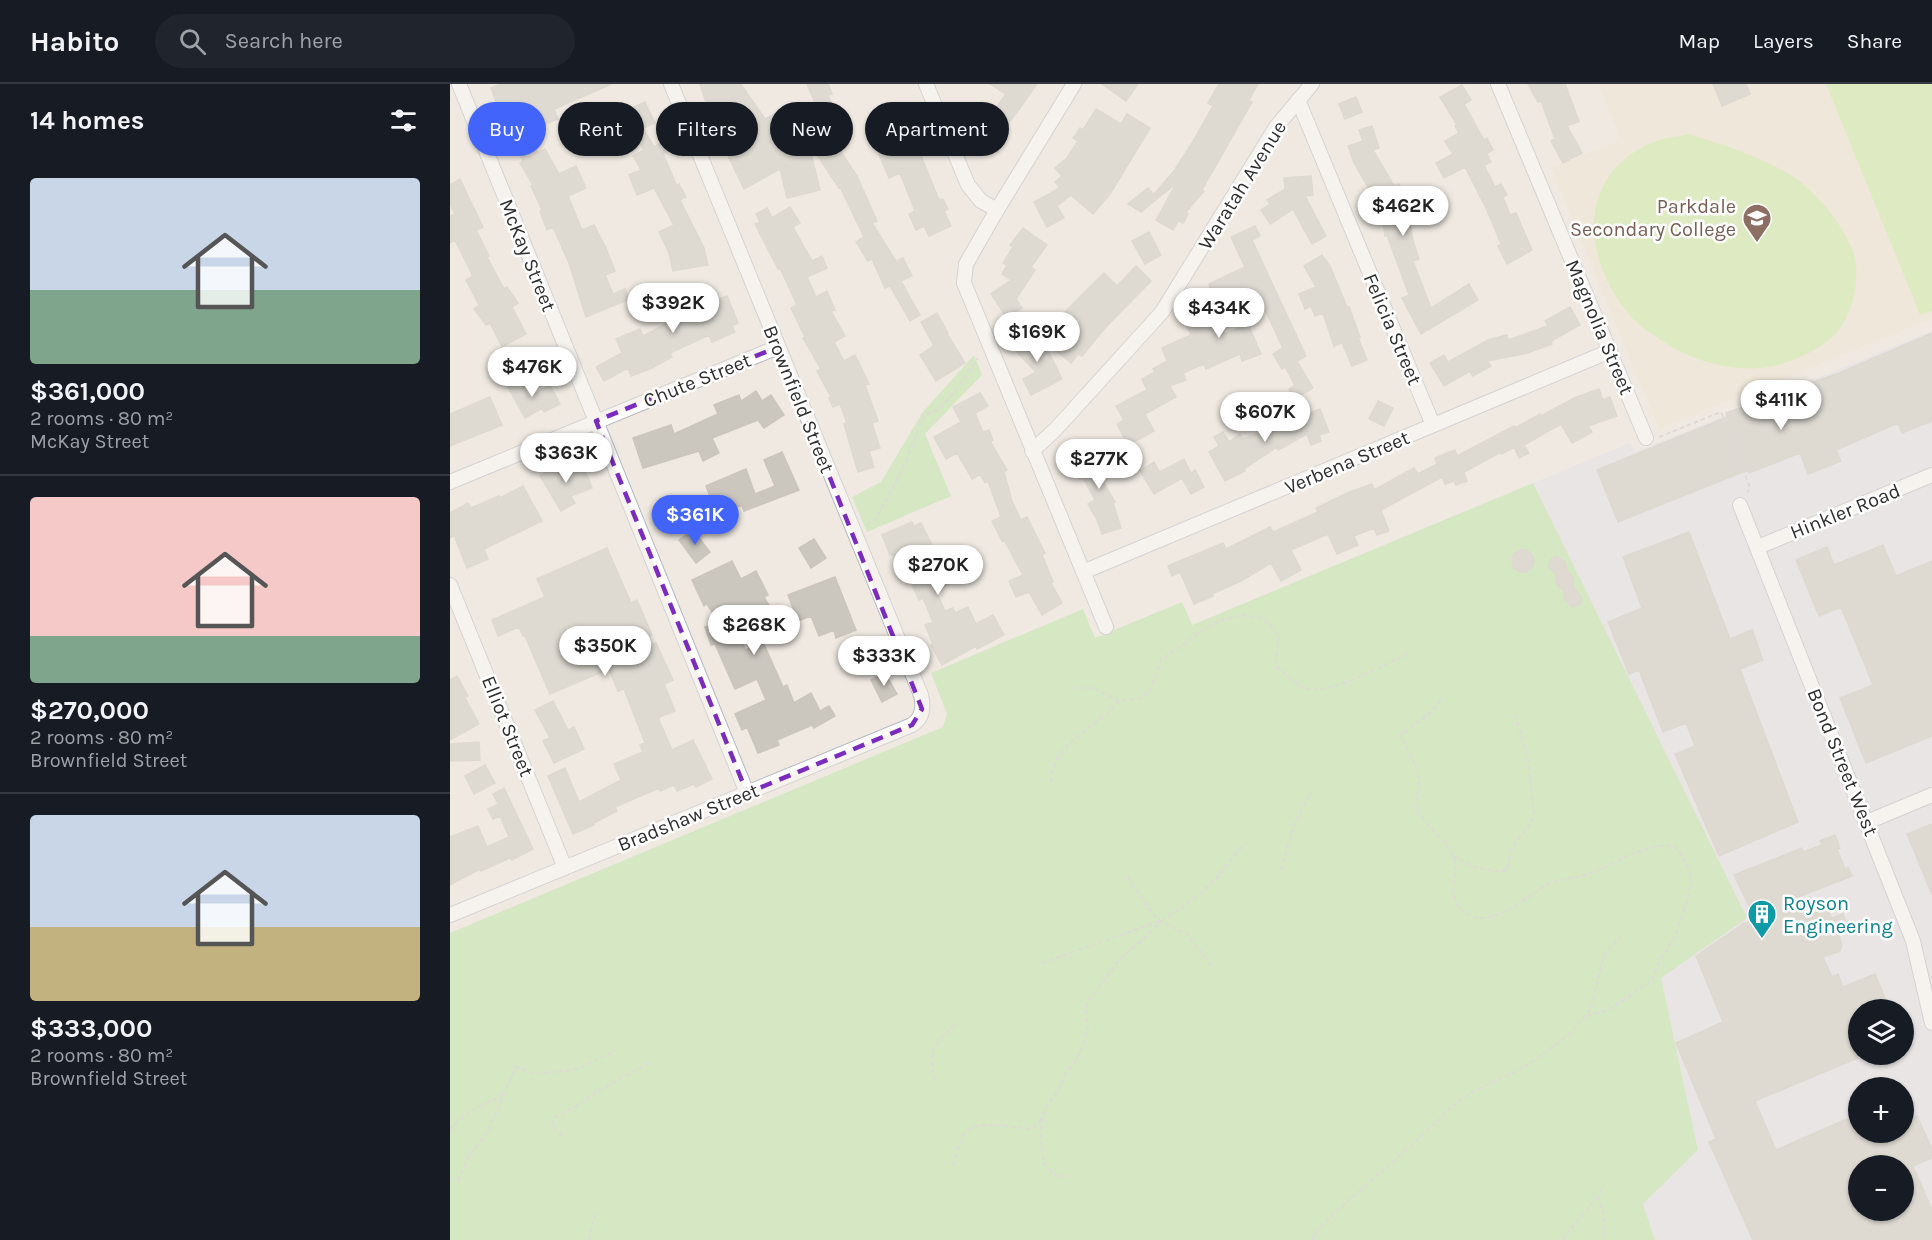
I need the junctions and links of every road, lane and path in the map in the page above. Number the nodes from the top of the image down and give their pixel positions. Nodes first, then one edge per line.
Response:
1 (459, 84) edge
2 (671, 84) edge
3 (926, 84) edge
4 (1074, 84) edge
5 (1312, 84) edge
6 (1498, 84) edge
7 (1298, 100) junction
8 (997, 210) junction
9 (778, 347) junction
10 (1610, 351) junction
11 (978, 358) dead end
12 (596, 421) junction
13 (1434, 425) junction
14 (1652, 438) joint
15 (1032, 451) junction
16 (1932, 475) edge
17 (450, 482) edge
18 (1740, 505) joint
19 (853, 530) junction
20 (1758, 547) junction
21 (1083, 572) junction
22 (450, 585) edge
23 (1106, 627) dead end
24 (1411, 652) dead end
25 (1080, 687) dead end
26 (1441, 700) dead end
27 (1119, 701) junction
28 (921, 714) joint
29 (1515, 714) dead end
30 (1051, 782) dead end
31 (1312, 791) dead end
32 (747, 793) junction
33 (1932, 795) edge
34 (1867, 822) junction
35 (1246, 843) dead end
36 (1453, 856) junction
37 (565, 868) junction
38 (1281, 870) dead end
39 (1128, 877) dead end
40 (450, 915) edge
41 (1160, 921) junction
42 (1620, 937) dead end
43 (1042, 963) dead end
44 (1214, 969) dead end
45 (1586, 1016) junction
46 (1932, 1023) edge
47 (956, 1025) dead end
48 (615, 1051) dead end
49 (649, 1063) dead end
50 (936, 1081) dead end
51 (505, 1094) junction
52 (1042, 1119) junction
53 (450, 1130) edge
54 (562, 1136) dead end
55 (952, 1165) dead end
56 (1065, 1176) dead end
57 (458, 1181) dead end
58 (1604, 1186) dead end
59 (1598, 1196) junction
60 (595, 1214) dead end
61 (589, 1240) edge
62 (1312, 1240) edge
63 (1562, 1240) edge
64 (1604, 1240) edge

1 - 12 street, McKay Street
2 - 9 street, Brownfield Street
3 - 8 street
4 - 8 street
5 - 7 street, Waratah Avenue
6 - 10 street, Magnolia Street
7 - 13 street, Felicia Street
7 - 15 street, Waratah Avenue
8 - 15 street
9 - 12 street, Chute Street
9 - 19 street, Brownfield Street
10 - 13 street, Verbena Street
10 - 14 street, Magnolia Street
11 - 19 path
12 - 17 street, Chute Street
12 - 32 street, McKay Street
13 - 21 street, Verbena Street
14 - 18 path
15 - 21 street
16 - 20 street, Hinkler Road
18 - 20 street, Bond Street West
19 - 28 street, Brownfield Street
20 - 34 street, Bond Street West
21 - 23 street
22 - 37 street, Elliot Street
24 - 27 path
25 - 27 path
26 - 36 path
27 - 30 path
28 - 32 street, Bradshaw Street
29 - 36 path
31 - 38 path
32 - 37 street, Bradshaw Street
33 - 34 street
34 - 46 street, Bond Street West
35 - 41 path
36 - 45 path
37 - 40 street, Bradshaw Street
39 - 41 path
41 - 43 path
41 - 44 path
41 - 52 path
42 - 45 path
45 - 62 path
47 - 50 path
48 - 51 path
49 - 54 path
51 - 53 path
51 - 57 path
52 - 55 path
52 - 56 path
58 - 59 path
59 - 63 path
59 - 64 path
60 - 61 path

